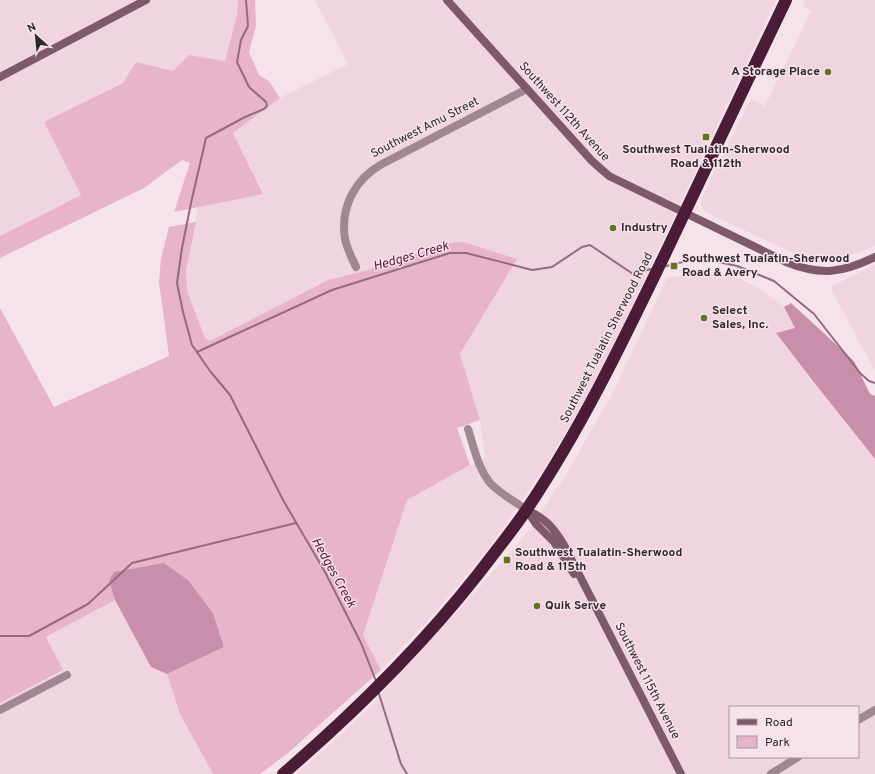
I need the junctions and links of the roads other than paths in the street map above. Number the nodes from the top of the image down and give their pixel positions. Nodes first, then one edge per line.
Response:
1 (146, 0) edge
2 (447, 0) edge
3 (786, 0) edge
4 (0, 77) edge
5 (527, 89) junction
6 (685, 213) junction
7 (875, 256) edge
8 (356, 267) dead end
9 (468, 429) dead end
10 (526, 510) junction
11 (67, 675) dead end
12 (0, 710) edge
13 (875, 710) edge
14 (859, 719) edge
15 (796, 758) edge
16 (283, 774) edge
17 (681, 774) edge
18 (771, 774) edge

1 - 4 street
2 - 5 street, Southwest 112th Avenue
3 - 6 highway, Southwest Tualatin Sherwood Road
5 - 6 street, Southwest 112th Avenue
5 - 8 street, Southwest Amu Street
6 - 7 street, Southwest 112th Avenue
6 - 10 highway, Southwest Tualatin Sherwood Road
9 - 10 street, Southwest 115th Avenue
10 - 16 highway, Southwest Tualatin Sherwood Road
10 - 17 street, Southwest 115th Avenue
11 - 12 street
13 - 14 street
15 - 18 street

